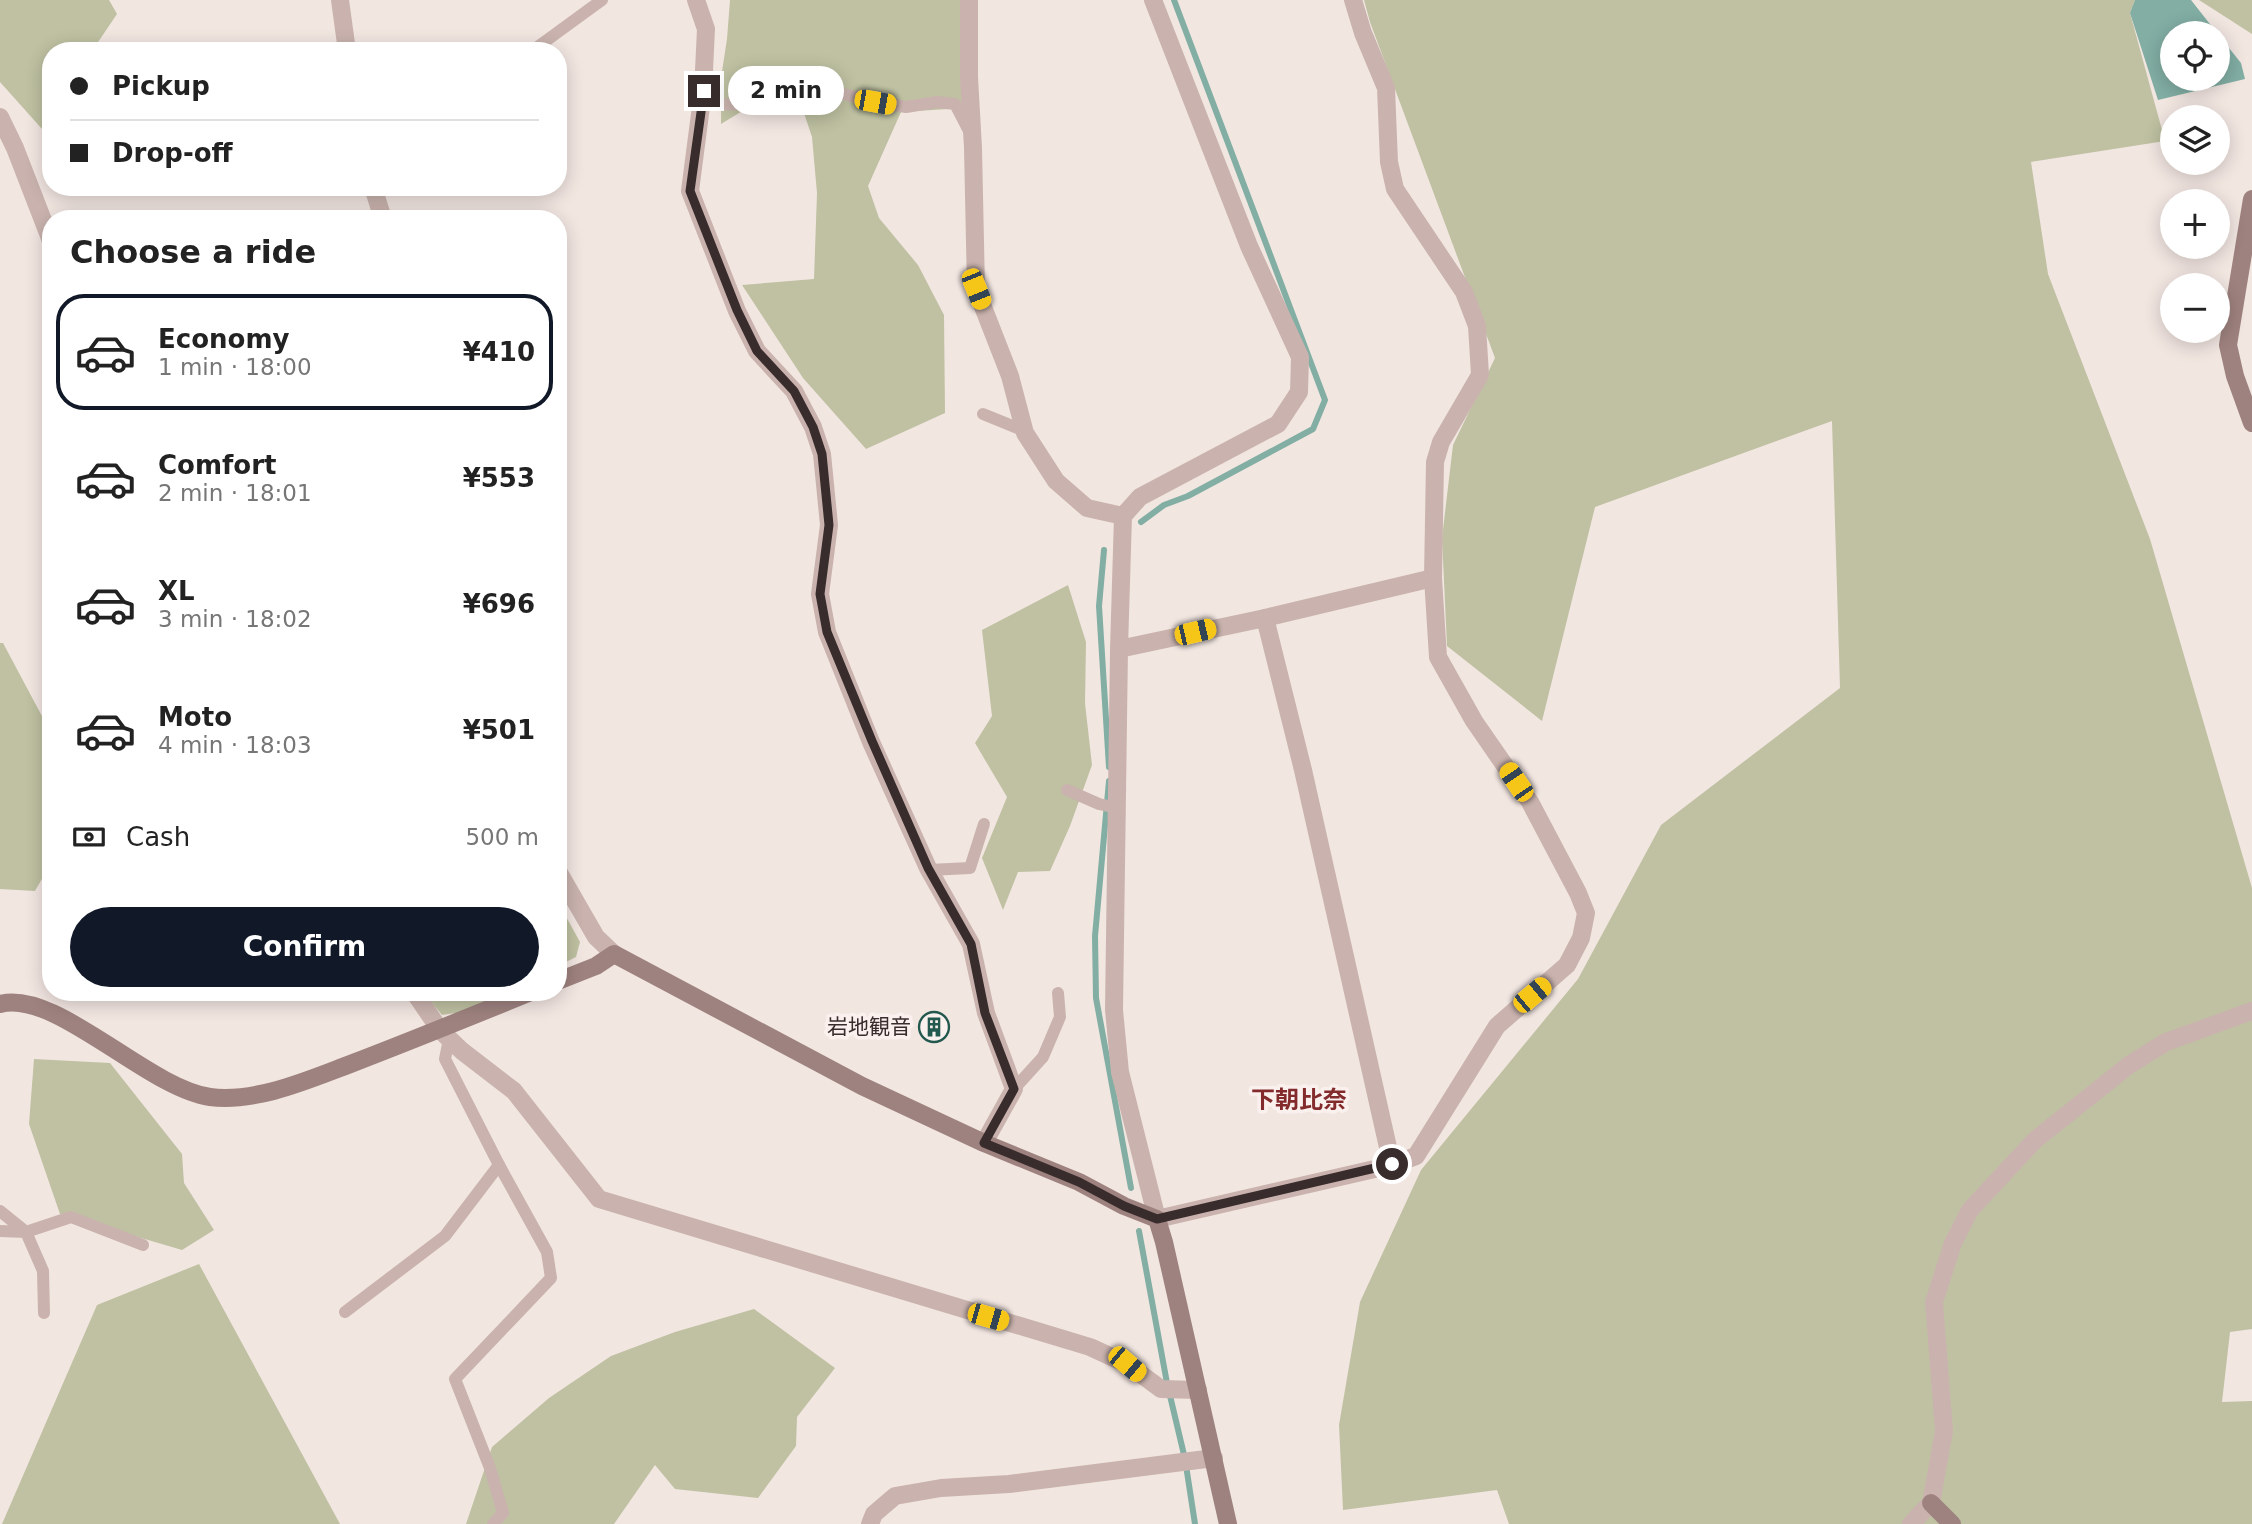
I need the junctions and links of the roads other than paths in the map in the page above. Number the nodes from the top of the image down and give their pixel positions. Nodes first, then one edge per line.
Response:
1 (340, 0) edge
2 (602, 0) edge
3 (696, 0) edge
4 (969, 0) edge
5 (1153, 0) edge
6 (1353, 0) edge
7 (346, 42) edge
8 (546, 42) edge
9 (701, 105) junction
10 (0, 117) edge
11 (973, 137) junction
12 (2252, 199) edge
13 (42, 218) edge
14 (983, 414) dead end
15 (2252, 423) edge
16 (1025, 431) junction
17 (1124, 516) junction
18 (1433, 578) junction
19 (1265, 618) junction
20 (1119, 649) junction
21 (1067, 790) dead end
22 (1110, 807) junction
23 (984, 824) dead end
24 (929, 870) junction
25 (567, 887) edge
26 (614, 954) junction
27 (567, 977) edge
28 (1058, 993) dead end
29 (420, 1001) edge
30 (513, 1001) edge
31 (0, 1004) edge
32 (2252, 1011) edge
33 (445, 1035) junction
34 (1014, 1089) junction
35 (984, 1143) junction
36 (1392, 1164) junction
37 (499, 1165) junction
38 (0, 1211) edge
39 (1157, 1219) junction
40 (0, 1230) edge
41 (26, 1232) junction
42 (143, 1245) dead end
43 (345, 1312) dead end
44 (44, 1313) dead end
45 (1191, 1390) junction
46 (1207, 1459) junction
47 (1931, 1503) junction
48 (493, 1524) edge
49 (870, 1524) edge
50 (1228, 1524) edge
51 (1911, 1524) edge
52 (1952, 1524) edge

1 - 7 street
2 - 8 lane
3 - 9 street
4 - 11 street
5 - 17 street
6 - 18 street
9 - 11 lane
9 - 24 street
10 - 13 street
11 - 16 street
12 - 15 street
14 - 16 lane
16 - 17 street
17 - 20 street
18 - 19 street
18 - 36 street
19 - 20 street
19 - 36 street
20 - 22 street
21 - 22 lane
22 - 39 street
23 - 24 lane
24 - 34 street
25 - 26 street
26 - 27 street
26 - 35 street
28 - 34 lane
29 - 33 street
30 - 33 street
31 - 33 street
32 - 47 street
33 - 37 lane
33 - 45 street
34 - 35 street
35 - 39 street
36 - 39 street
37 - 43 lane
37 - 48 lane
38 - 41 lane
39 - 45 street
40 - 41 lane
41 - 42 lane
41 - 44 lane
45 - 46 street
46 - 49 street
46 - 50 street
47 - 51 street
47 - 52 street

